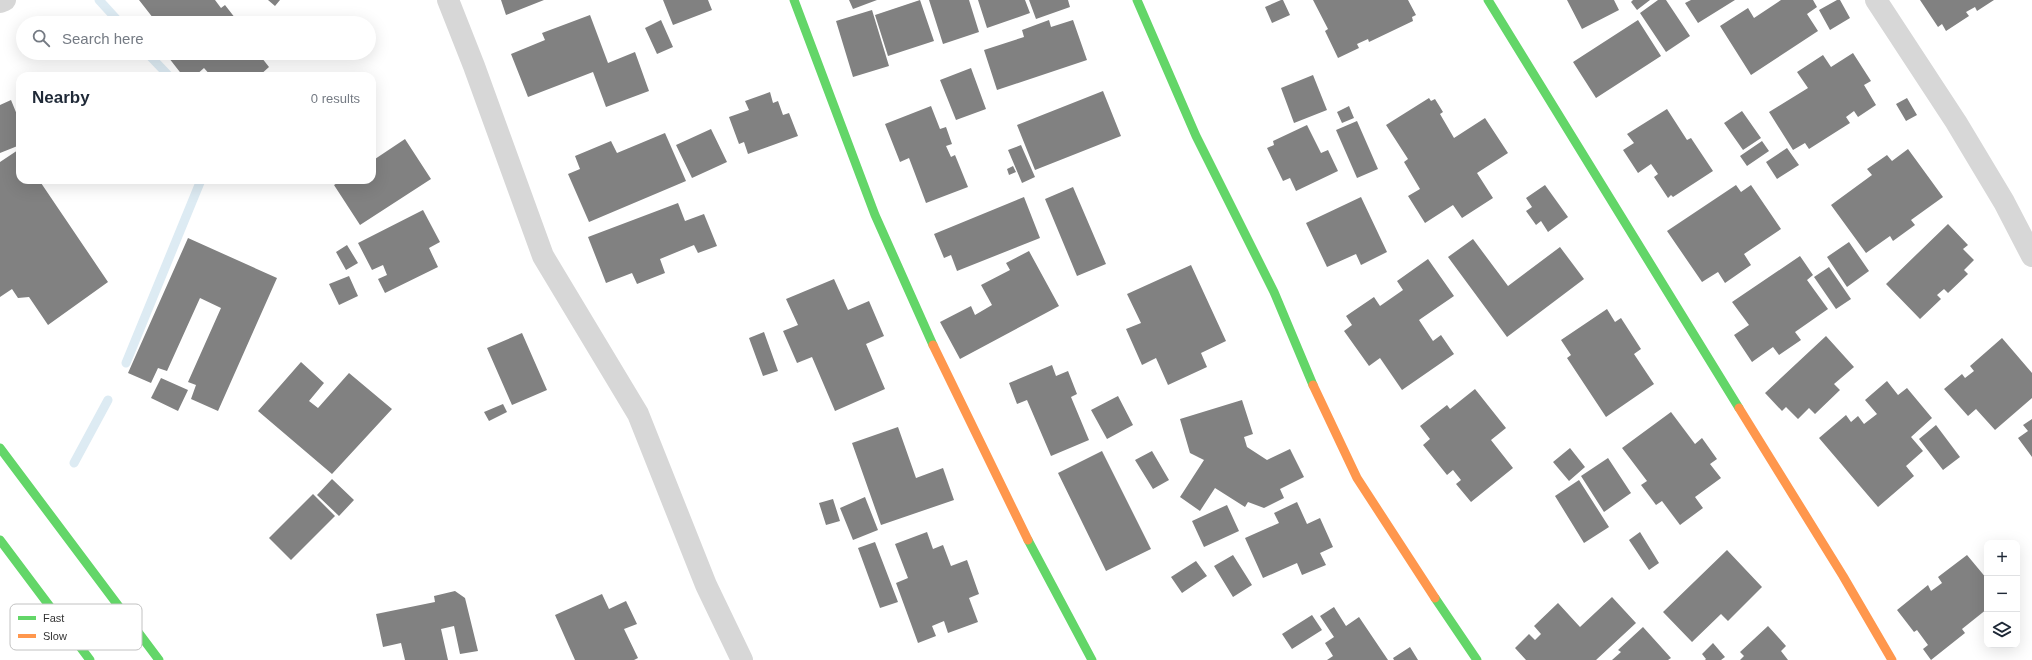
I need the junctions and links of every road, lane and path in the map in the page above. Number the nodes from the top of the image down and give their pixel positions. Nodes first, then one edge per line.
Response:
1 (5, 0) edge
2 (448, 0) edge
3 (794, 0) edge
4 (1137, 0) edge
5 (1488, 0) edge
6 (1876, 0) edge
7 (0, 2) edge
8 (2032, 256) edge
9 (0, 448) edge
10 (0, 540) edge
11 (48, 604) edge
12 (117, 604) edge
13 (142, 637) edge
14 (82, 650) edge
15 (1472, 658) edge
16 (90, 660) edge
17 (159, 660) edge
18 (742, 660) edge
19 (1092, 660) edge
20 (1892, 660) edge

1 - 7 street
2 - 18 street
3 - 19 street
4 - 15 street
5 - 20 street
6 - 8 street
9 - 12 street
10 - 11 street
13 - 17 street
14 - 16 street

